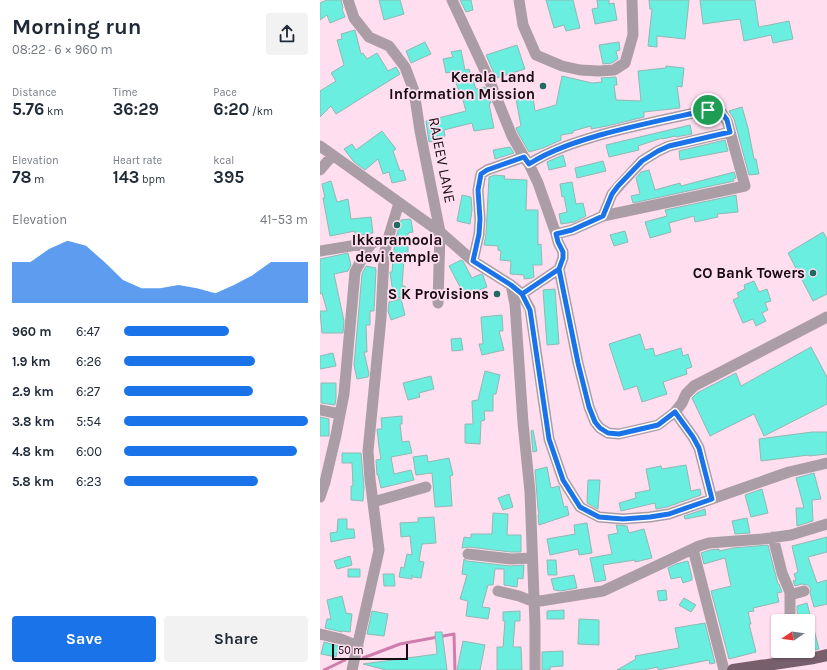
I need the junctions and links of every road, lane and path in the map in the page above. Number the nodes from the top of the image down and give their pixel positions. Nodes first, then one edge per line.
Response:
1 (348, 0) edge
2 (452, 0) edge
3 (519, 0) edge
4 (632, 0) edge
5 (730, 132) junction
6 (320, 146) edge
7 (332, 156) junction
8 (527, 161) junction
9 (320, 170) edge
10 (399, 203) junction
11 (603, 216) junction
12 (440, 232) junction
13 (556, 234) junction
14 (388, 239) junction
15 (372, 242) junction
16 (320, 251) edge
17 (473, 261) junction
18 (559, 269) junction
19 (511, 285) junction
20 (522, 294) junction
21 (438, 303) dead end
22 (827, 316) edge
23 (320, 410) edge
24 (675, 412) junction
25 (340, 414) junction
26 (827, 462) edge
27 (322, 479) edge
28 (426, 487) dead end
29 (320, 497) edge
30 (712, 499) junction
31 (373, 502) junction
32 (827, 524) edge
33 (773, 537) junction
34 (693, 549) junction
35 (468, 554) dead end
36 (532, 558) junction
37 (804, 591) dead end
38 (498, 592) dead end
39 (790, 595) junction
40 (534, 602) junction
41 (790, 614) edge
42 (320, 634) edge
43 (358, 646) junction
44 (827, 655) edge
45 (352, 670) edge
46 (535, 670) edge
47 (724, 670) edge
48 (733, 670) edge

1 - 12 street, RAJEEV LANE
2 - 8 street
3 - 4 street
5 - 8 street
5 - 11 street
5 - 11 street
6 - 7 street
7 - 9 street
7 - 10 street
8 - 13 street
8 - 17 street
10 - 12 street
10 - 14 street
11 - 13 street
12 - 17 street
12 - 21 street, RAJEEV LANE
13 - 18 street
14 - 15 street
14 - 31 street
15 - 16 street
15 - 25 street
17 - 19 street
18 - 20 street
18 - 24 street
19 - 20 street
19 - 36 street
20 - 30 street
22 - 24 street
23 - 25 street
24 - 30 street
25 - 27 street
26 - 30 street
27 - 29 street
28 - 31 street
31 - 43 street
32 - 33 street
33 - 34 street
33 - 39 street
34 - 40 street
34 - 47 street
35 - 36 street
36 - 40 street
37 - 39 street
38 - 40 street
39 - 41 street
40 - 46 street
42 - 43 street
43 - 45 street
44 - 48 main road

